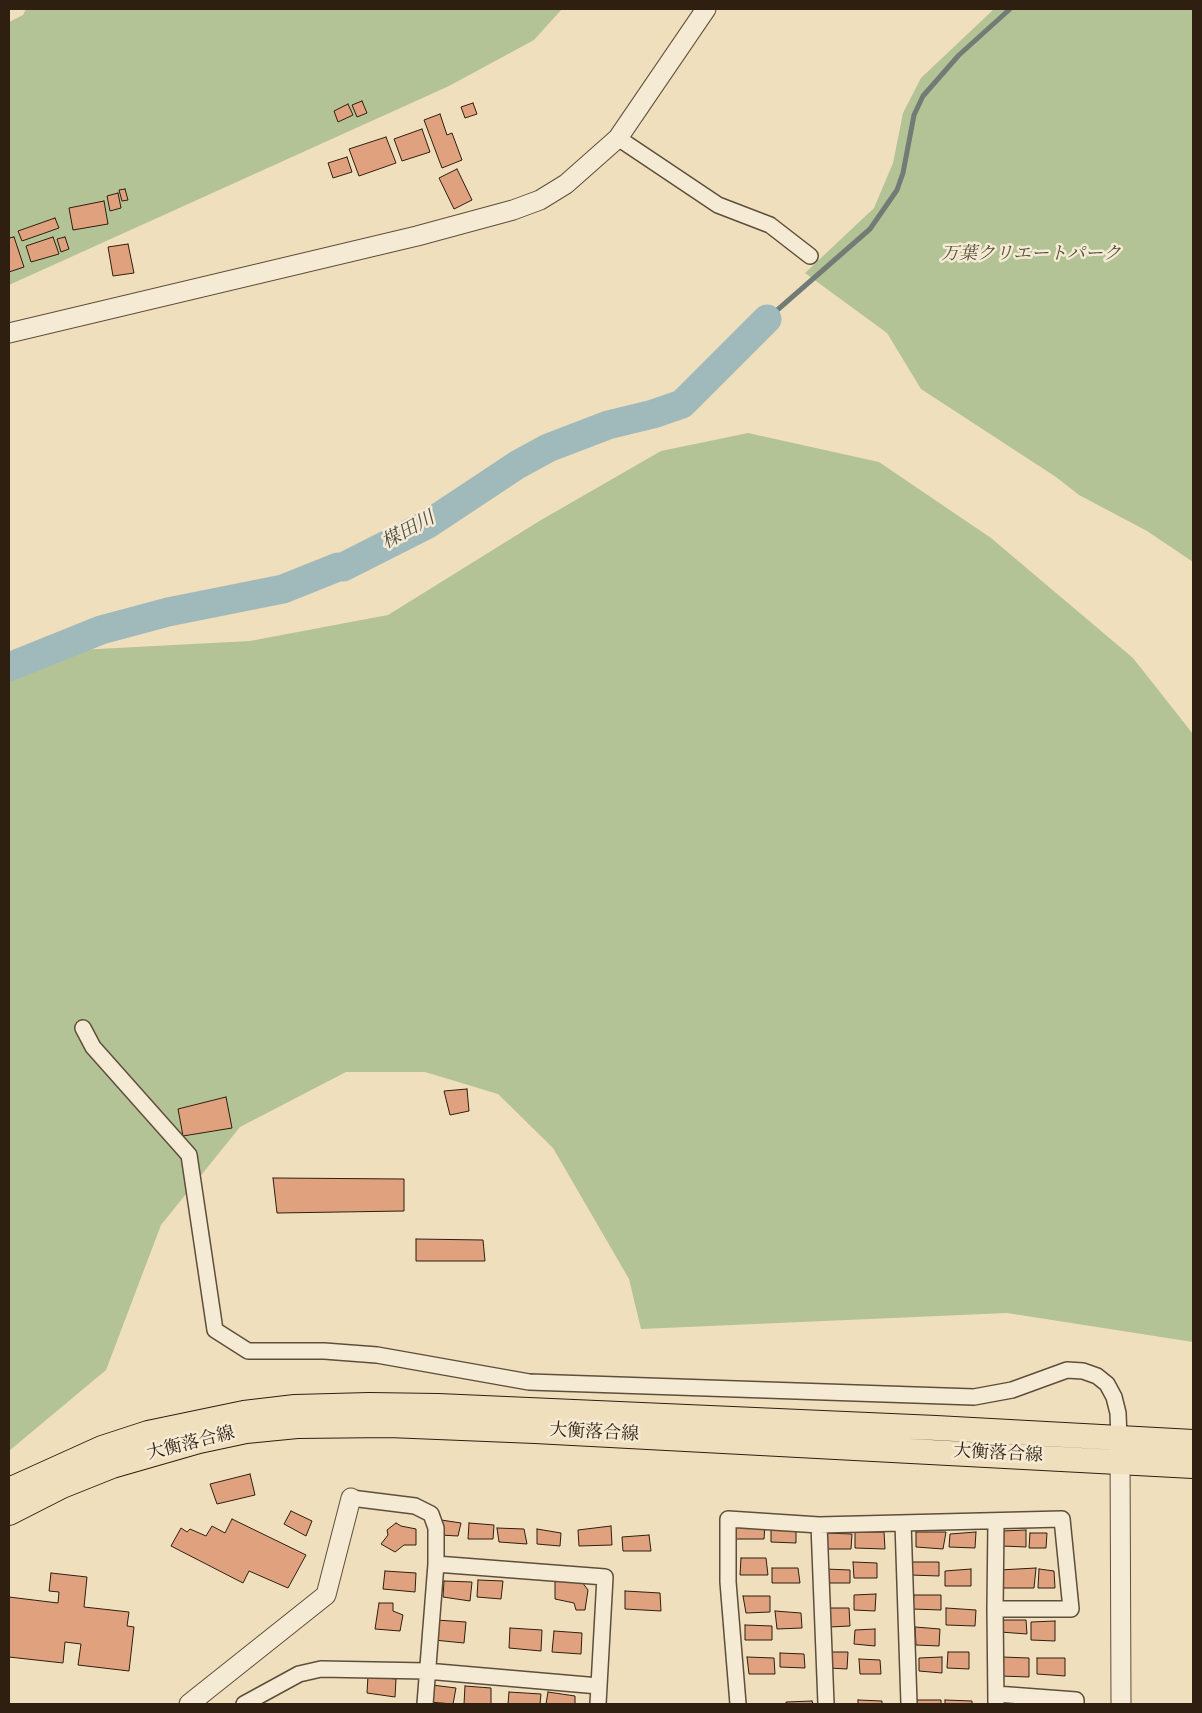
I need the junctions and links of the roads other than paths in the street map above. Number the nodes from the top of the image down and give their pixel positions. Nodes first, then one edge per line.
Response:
1 (706, 9) edge
2 (618, 138) junction
3 (810, 256) dead end
4 (9, 333) edge
5 (83, 1028) dead end
6 (1193, 1442) edge
7 (1120, 1451) junction
8 (1193, 1466) edge
9 (9, 1490) edge
10 (351, 1498) joint
11 (9, 1513) edge
12 (996, 1521) junction
13 (903, 1523) junction
14 (819, 1525) junction
15 (436, 1564) junction
16 (995, 1610) junction
17 (426, 1671) junction
18 (599, 1686) junction
19 (996, 1699) edge
20 (189, 1704) edge
21 (244, 1704) edge
22 (424, 1704) edge
23 (598, 1704) edge
24 (738, 1704) edge
25 (826, 1704) edge
26 (909, 1704) edge
27 (1076, 1704) edge
28 (1121, 1704) edge

1 - 2 street
2 - 3 street
2 - 4 street
5 - 7 street
6 - 7 main road, 大衡落合線
7 - 8 main road, 大衡落合線
7 - 9 main road, 大衡落合線
7 - 11 main road, 大衡落合線
7 - 28 street
10 - 15 street
10 - 20 street
12 - 13 street
12 - 16 street
12 - 16 street
13 - 14 street
13 - 26 street
14 - 24 street
14 - 25 street
15 - 17 street
15 - 18 street
16 - 19 street
17 - 18 street
17 - 21 street
17 - 22 street
18 - 23 street
19 - 27 street

